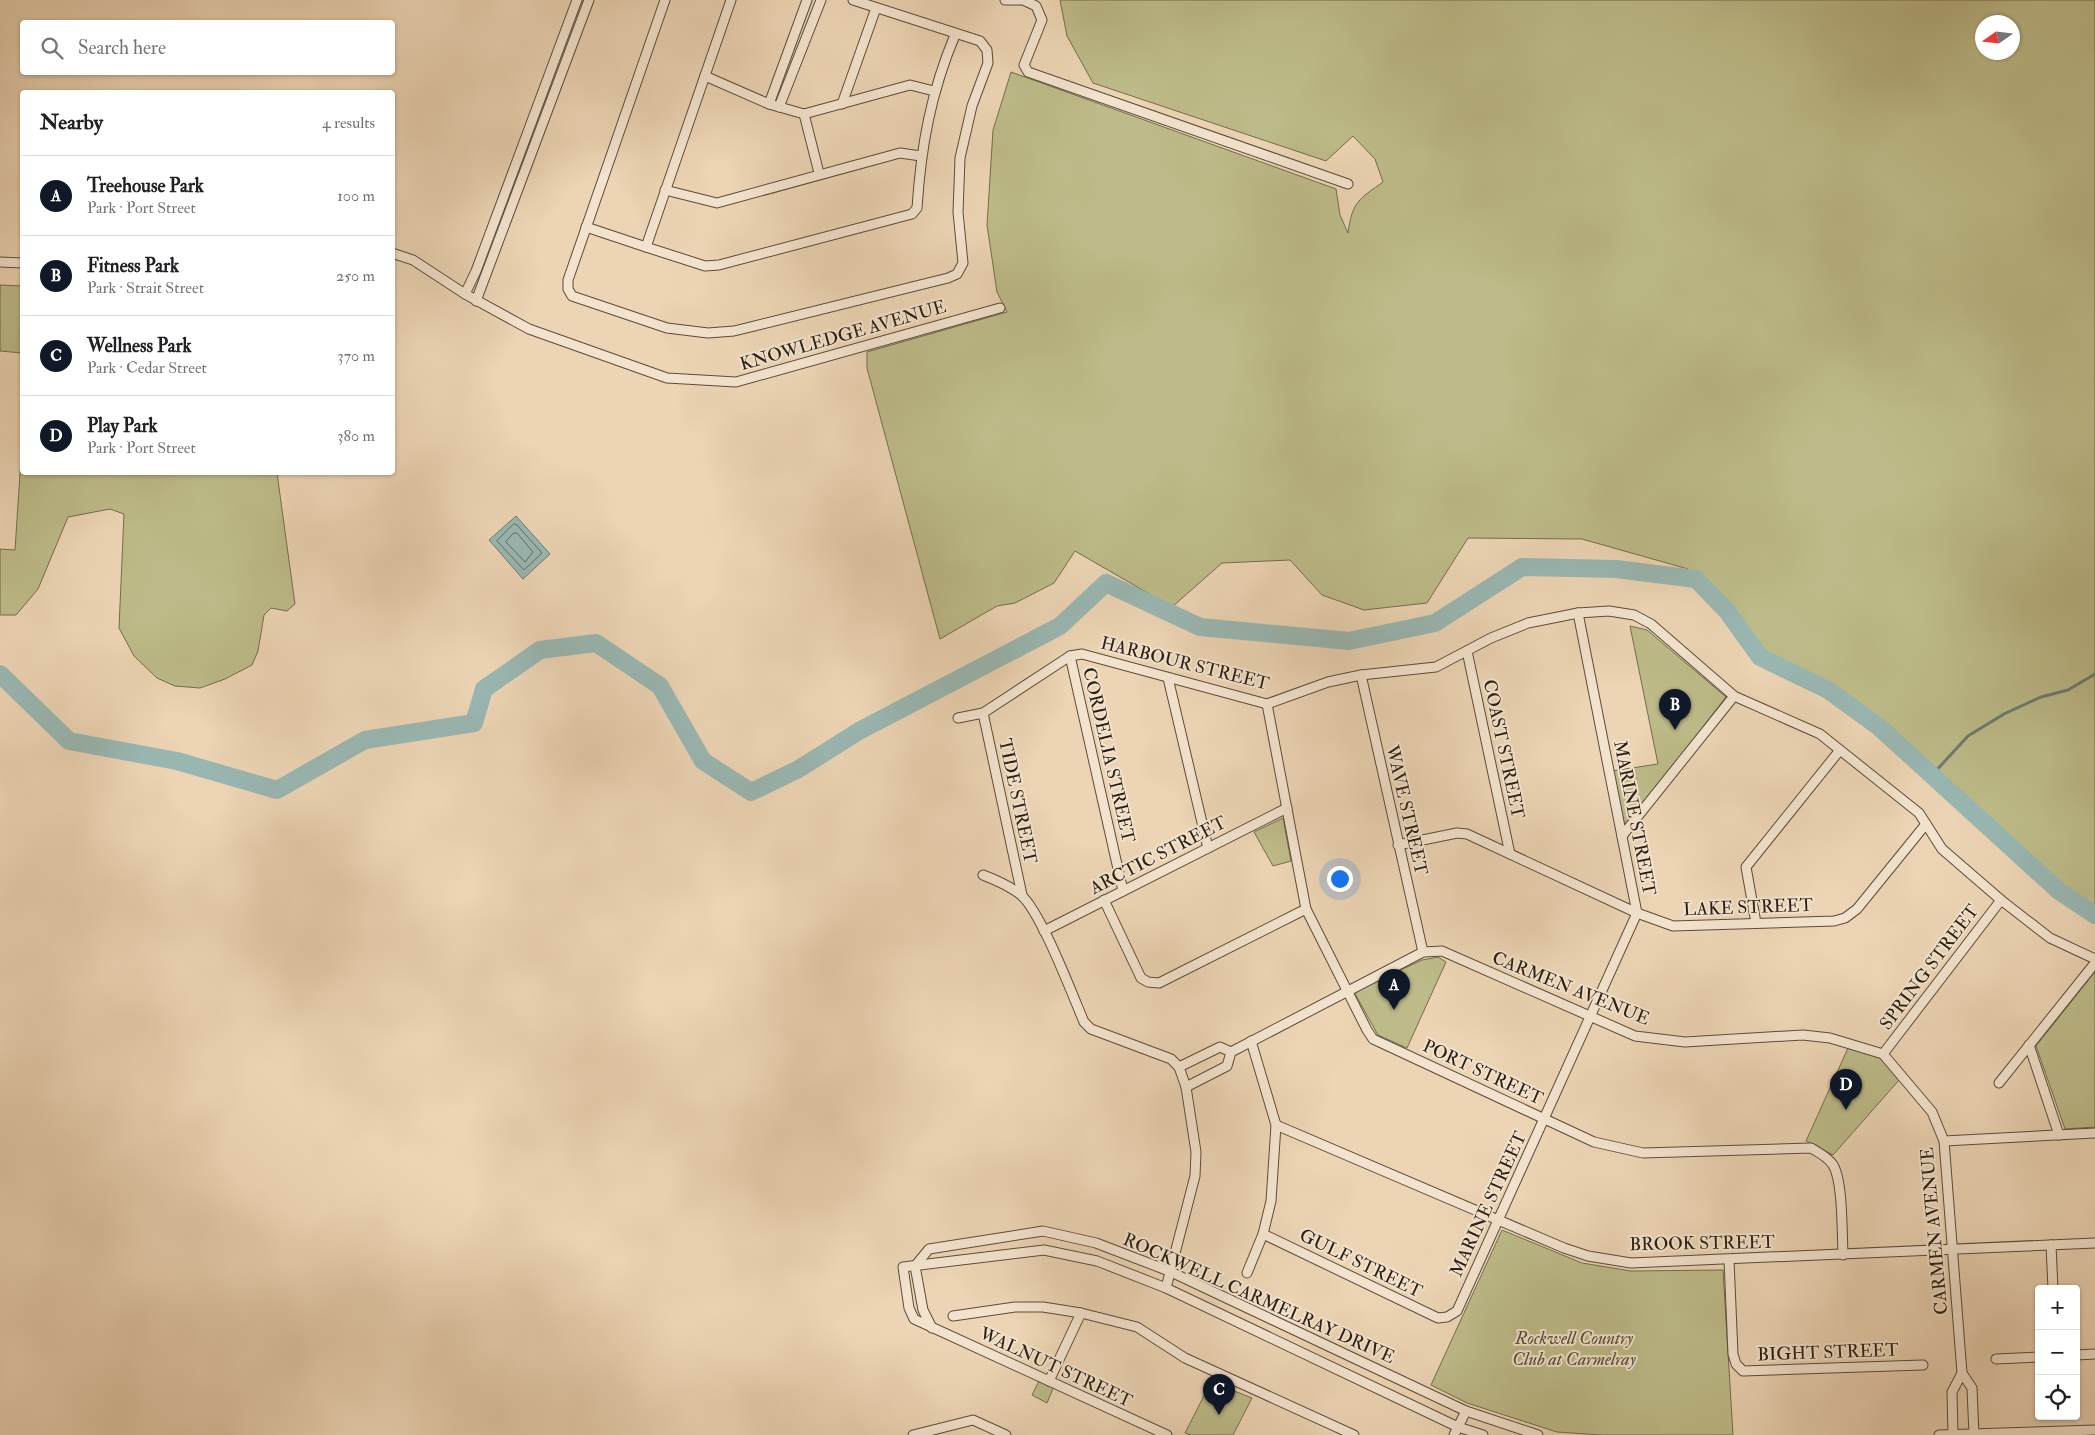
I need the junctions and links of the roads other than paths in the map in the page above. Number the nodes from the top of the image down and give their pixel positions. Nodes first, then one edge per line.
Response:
1 (577, 0) edge
2 (589, 0) edge
3 (665, 0) edge
4 (732, 0) edge
5 (807, 0) edge
6 (821, 0) edge
7 (853, 0) edge
8 (1005, 0) edge
9 (1022, 0) edge
10 (876, 8) junction
11 (955, 34) junction
12 (705, 76) junction
13 (934, 91) junction
14 (769, 104) junction
15 (842, 104) junction
16 (779, 107) junction
17 (804, 114) junction
18 (921, 156) junction
19 (819, 173) junction
20 (1348, 184) dead end
21 (664, 190) junction
22 (586, 227) junction
23 (646, 247) junction
24 (395, 254) edge
25 (0, 262) edge
26 (20, 263) edge
27 (465, 294) junction
28 (476, 301) junction
29 (1000, 308) dead end
30 (1578, 613) junction
31 (1467, 651) junction
32 (1070, 656) junction
33 (1361, 675) junction
34 (1168, 678) junction
35 (1734, 696) junction
36 (1267, 704) junction
37 (983, 713) junction
38 (958, 718) dead end
39 (1840, 750) junction
40 (1287, 808) junction
41 (1926, 824) junction
42 (1622, 836) junction
43 (1398, 845) junction
44 (1208, 848) junction
45 (1510, 854) junction
46 (984, 875) dead end
47 (1123, 891) junction
48 (1022, 895) junction
49 (1104, 900) junction
50 (2001, 900) junction
51 (1306, 909) junction
52 (1637, 913) junction
53 (1756, 923) junction
54 (1044, 931) junction
55 (1422, 952) junction
56 (2095, 961) edge
57 (1347, 991) junction
58 (1592, 1015) junction
59 (1251, 1041) junction
60 (2029, 1045) junction
61 (1231, 1052) junction
62 (1884, 1054) junction
63 (1179, 1067) junction
64 (1999, 1083) dead end
65 (1186, 1087) junction
66 (1545, 1119) junction
67 (1276, 1125) junction
68 (2095, 1133) edge
69 (2059, 1135) junction
70 (1944, 1141) junction
71 (1498, 1220) junction
72 (1263, 1234) junction
73 (2095, 1243) edge
74 (2051, 1245) junction
75 (1953, 1250) junction
76 (1843, 1255) junction
77 (1729, 1260) junction
78 (915, 1266) junction
79 (1169, 1271) junction
80 (1247, 1273) dead end
81 (2053, 1285) edge
82 (1166, 1288) junction
83 (1081, 1313) junction
84 (953, 1316) dead end
85 (1446, 1318) joint
86 (932, 1328) junction
87 (2095, 1354) edge
88 (2080, 1355) edge
89 (2035, 1357) edge
90 (1996, 1359) dead end
91 (1923, 1365) dead end
92 (1962, 1373) junction
93 (1049, 1381) junction
94 (1466, 1411) junction
95 (2095, 1430) edge
96 (1456, 1431) edge
97 (1974, 1434) edge
98 (914, 1435) edge
99 (1006, 1435) edge
100 (1167, 1435) edge
101 (1354, 1435) edge
102 (1483, 1435) edge
103 (1538, 1435) edge
104 (1939, 1435) edge
105 (1953, 1435) edge

1 - 27 street
2 - 28 street
3 - 22 street
4 - 12 street
5 - 14 street
6 - 16 street
7 - 10 street
8 - 9 street
9 - 20 street
10 - 11 street
10 - 15 street
11 - 13 street
11 - 22 street
12 - 14 street
12 - 21 street
13 - 15 street
13 - 18 street
14 - 16 street
15 - 17 street
16 - 17 street
17 - 19 street
18 - 19 street
18 - 23 street
19 - 21 street
21 - 23 street
22 - 23 street
24 - 27 street, KNOWLEDGE AVENUE
25 - 26 street
27 - 28 street, KNOWLEDGE AVENUE
28 - 29 street, KNOWLEDGE AVENUE
30 - 31 street, HARBOUR STREET
30 - 35 street, HARBOUR STREET
30 - 42 street, MARINE STREET
31 - 33 street, HARBOUR STREET
31 - 45 street, COAST STREET
32 - 34 street, HARBOUR STREET
32 - 37 street
32 - 47 street, CORDELIA STREET
33 - 36 street, HARBOUR STREET
33 - 43 street, WAVE STREET
34 - 36 street, HARBOUR STREET
34 - 44 street
35 - 39 street, HARBOUR STREET
35 - 42 street
36 - 40 street, PORT STREET
37 - 38 street
37 - 48 street, TIDE STREET
39 - 41 street, HARBOUR STREET
39 - 53 street
40 - 44 street, ARCTIC STREET
40 - 51 street, PORT STREET
41 - 50 street, HARBOUR STREET
41 - 53 street, LAKE STREET
42 - 52 street, MARINE STREET
43 - 45 street, LAKE STREET
43 - 55 street, WAVE STREET
44 - 47 street, ARCTIC STREET
45 - 52 street, LAKE STREET
46 - 48 street
47 - 49 street, ARCTIC STREET
48 - 54 street
49 - 51 street
49 - 54 street, ARCTIC STREET
50 - 56 street, HARBOUR STREET
50 - 62 street, SPRING STREET
51 - 57 street, PORT STREET
52 - 53 street, LAKE STREET
52 - 58 street, MARINE STREET
54 - 63 street
55 - 57 street, CARMEN AVENUE
55 - 58 street, CARMEN AVENUE
56 - 60 street
57 - 59 street, CARMEN AVENUE
57 - 66 street, PORT STREET
58 - 62 street, CARMEN AVENUE
58 - 66 street, MARINE STREET
59 - 61 street, CARMEN AVENUE
59 - 67 street
60 - 64 street
60 - 69 street
61 - 63 street, CARMEN AVENUE
61 - 65 street, CARMEN AVENUE
62 - 70 street, CARMEN AVENUE
63 - 65 street
65 - 79 street
66 - 71 street, MARINE STREET
66 - 76 street, PORT STREET
67 - 71 street, BROOK STREET
67 - 72 street
68 - 69 street
69 - 70 street
70 - 75 street, CARMEN AVENUE
71 - 77 street, BROOK STREET
71 - 85 street, MARINE STREET
72 - 80 street
72 - 85 street, GULF STREET
73 - 74 street, BROOK STREET
74 - 75 street, BROOK STREET
74 - 81 street
75 - 76 street, BROOK STREET
75 - 92 street, CARMEN AVENUE
76 - 77 street, BROOK STREET
77 - 91 street, BIGHT STREET
78 - 79 street, ROCKWELL CARMELRAY DRIVE
78 - 82 street, ROCKWELL CARMELRAY DRIVE
78 - 86 street
78 - 86 street, WALNUT STREET
79 - 82 street
79 - 94 street, ROCKWELL CARMELRAY DRIVE
82 - 96 street, ROCKWELL CARMELRAY DRIVE
83 - 84 street
83 - 93 street
83 - 101 street
86 - 93 street, WALNUT STREET
87 - 88 street
89 - 90 street
92 - 97 street, CARMEN AVENUE
92 - 105 street, CARMEN AVENUE
93 - 100 street, WALNUT STREET
94 - 96 street
94 - 103 street, ROCKWELL CARMELRAY DRIVE
95 - 97 street
96 - 102 street, ROCKWELL CARMELRAY DRIVE
97 - 105 street
98 - 99 street
104 - 105 street

